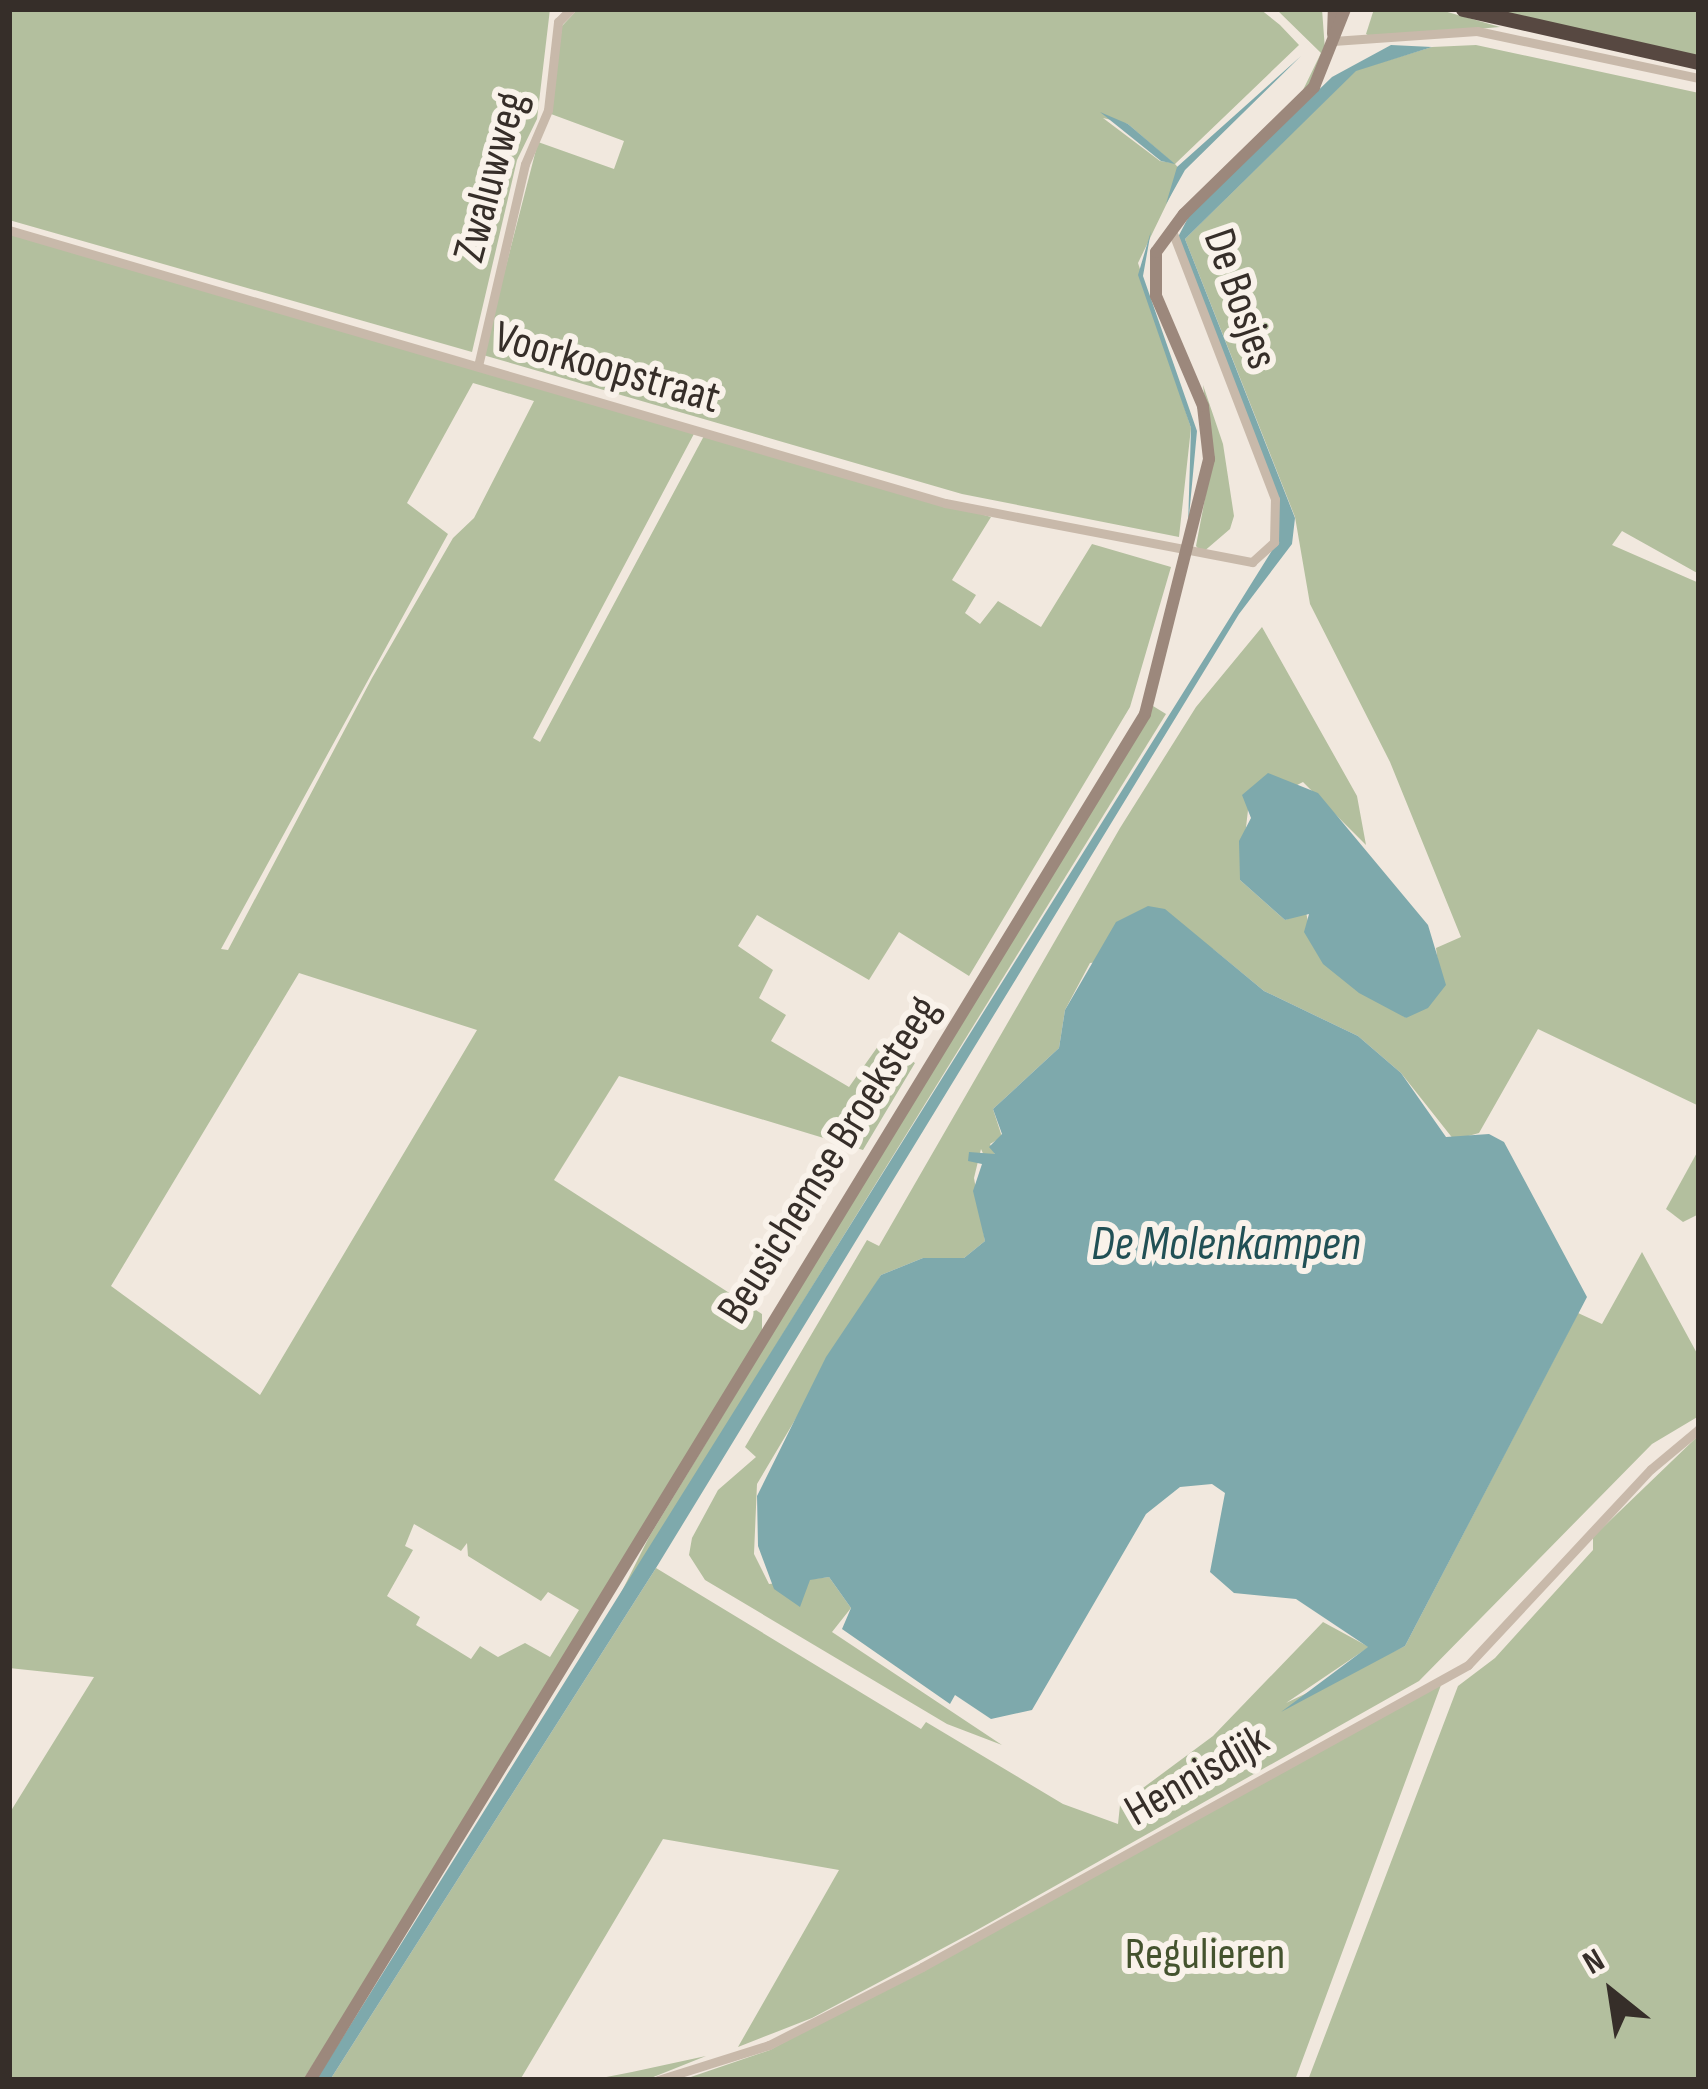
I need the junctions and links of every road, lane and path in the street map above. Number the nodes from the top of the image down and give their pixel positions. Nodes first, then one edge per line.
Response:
1 (571, 9) edge
2 (1334, 9) edge
3 (1346, 9) edge
4 (1463, 9) edge
5 (1334, 41) junction
6 (1699, 62) edge
7 (1699, 78) edge
8 (1171, 228) junction
9 (9, 230) edge
10 (478, 366) junction
11 (1191, 554) junction
12 (1699, 1429) edge
13 (310, 2080) edge
14 (658, 2080) edge

1 - 10 street, Zwaluwweg
2 - 5 street, De Bosjes
3 - 5 street, De Bosjes
4 - 6 highway
5 - 7 street
5 - 8 street, De Bosjes
8 - 11 street, Beusichemse Broeksteeg
8 - 11 street, De Bosjes
9 - 10 street, Voorkoopstraat
10 - 11 street, Voorkoopstraat
11 - 13 street, Beusichemse Broeksteeg
12 - 14 street, Hennisdijk

